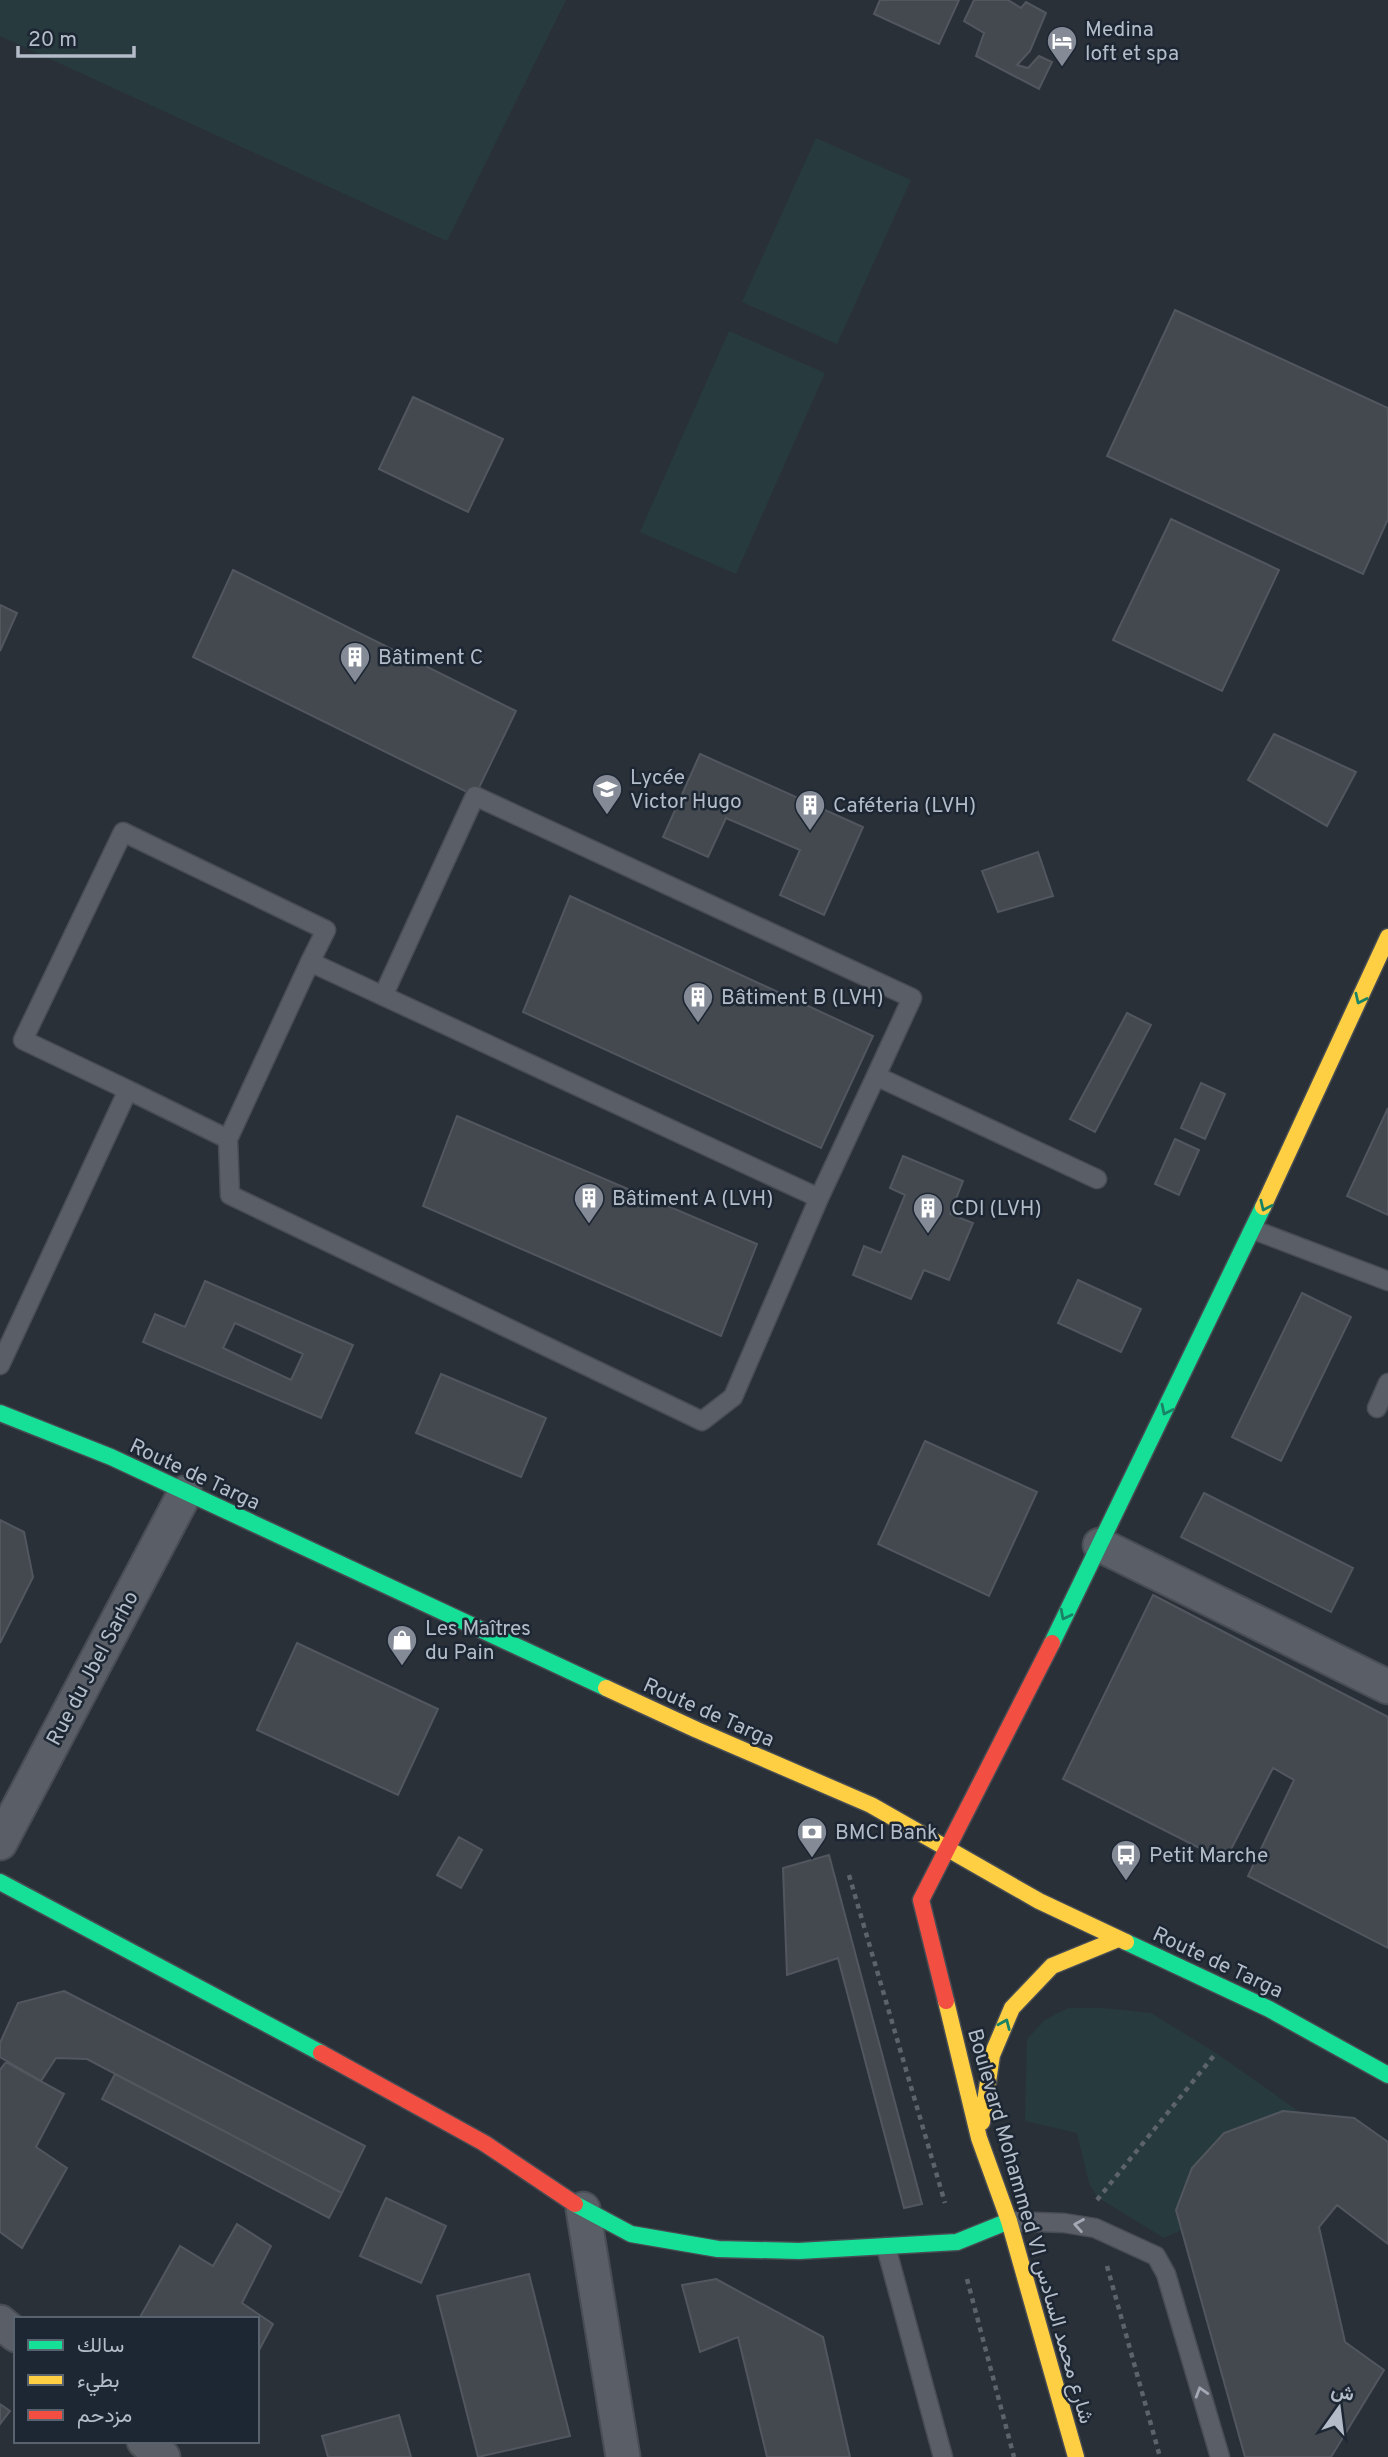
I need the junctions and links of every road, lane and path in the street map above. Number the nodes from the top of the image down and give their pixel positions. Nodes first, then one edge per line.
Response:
1 (1388, 937) edge
2 (310, 962) junction
3 (383, 996) junction
4 (876, 1076) junction
5 (128, 1090) junction
6 (228, 1139) junction
7 (1097, 1179) dead end
8 (819, 1198) junction
9 (1254, 1230) junction
10 (1388, 1282) edge
11 (0, 1365) edge
12 (1388, 1383) edge
13 (1377, 1408) dead end
14 (0, 1413) edge
15 (185, 1493) junction
16 (1100, 1545) junction
17 (1388, 1687) edge
18 (0, 1843) edge
19 (948, 1848) junction
20 (849, 1875) dead end
21 (0, 1882) edge
22 (1118, 1939) junction
23 (1388, 2075) edge
24 (979, 2138) junction
25 (583, 2208) junction
26 (1009, 2221) junction
27 (957, 2242) junction
28 (886, 2247) junction
29 (0, 2322) edge
30 (14, 2333) edge
31 (146, 2443) edge
32 (163, 2457) edge
33 (623, 2457) edge
34 (943, 2457) edge
35 (1014, 2457) edge
36 (1076, 2457) edge
37 (1220, 2457) edge

1 -> 9 street, Boulevard Mohammed VI شارع محمد السادس
2 - 3 lane
2 - 5 lane
2 - 6 lane
3 - 4 lane
3 - 8 lane
4 - 7 lane
4 - 8 lane
5 - 6 lane
5 - 11 lane
6 - 8 lane
9 - 10 lane
9 -> 16 street, Boulevard Mohammed VI شارع محمد السادس
12 - 13 lane
14 - 15 street, Route de Targa
15 - 18 street, Rue du Jbel Sarho
15 - 19 street, Route de Targa
16 - 17 street
16 -> 19 street, Boulevard Mohammed VI شارع محمد السادس
19 - 22 street, Route de Targa
19 - 24 street, Boulevard Mohammed VI شارع محمد السادس
20 - 27 path
21 - 25 street
22 - 23 street, Route de Targa
24 -> 22 street
24 - 26 street, Boulevard Mohammed VI شارع محمد السادس
25 - 28 street
25 - 33 street
26 - 27 street
26 - 36 street, Boulevard Mohammed VI شارع محمد السادس
37 -> 26 lane
27 - 28 street
27 - 35 path
28 - 34 lane
29 - 30 street
31 - 32 street

